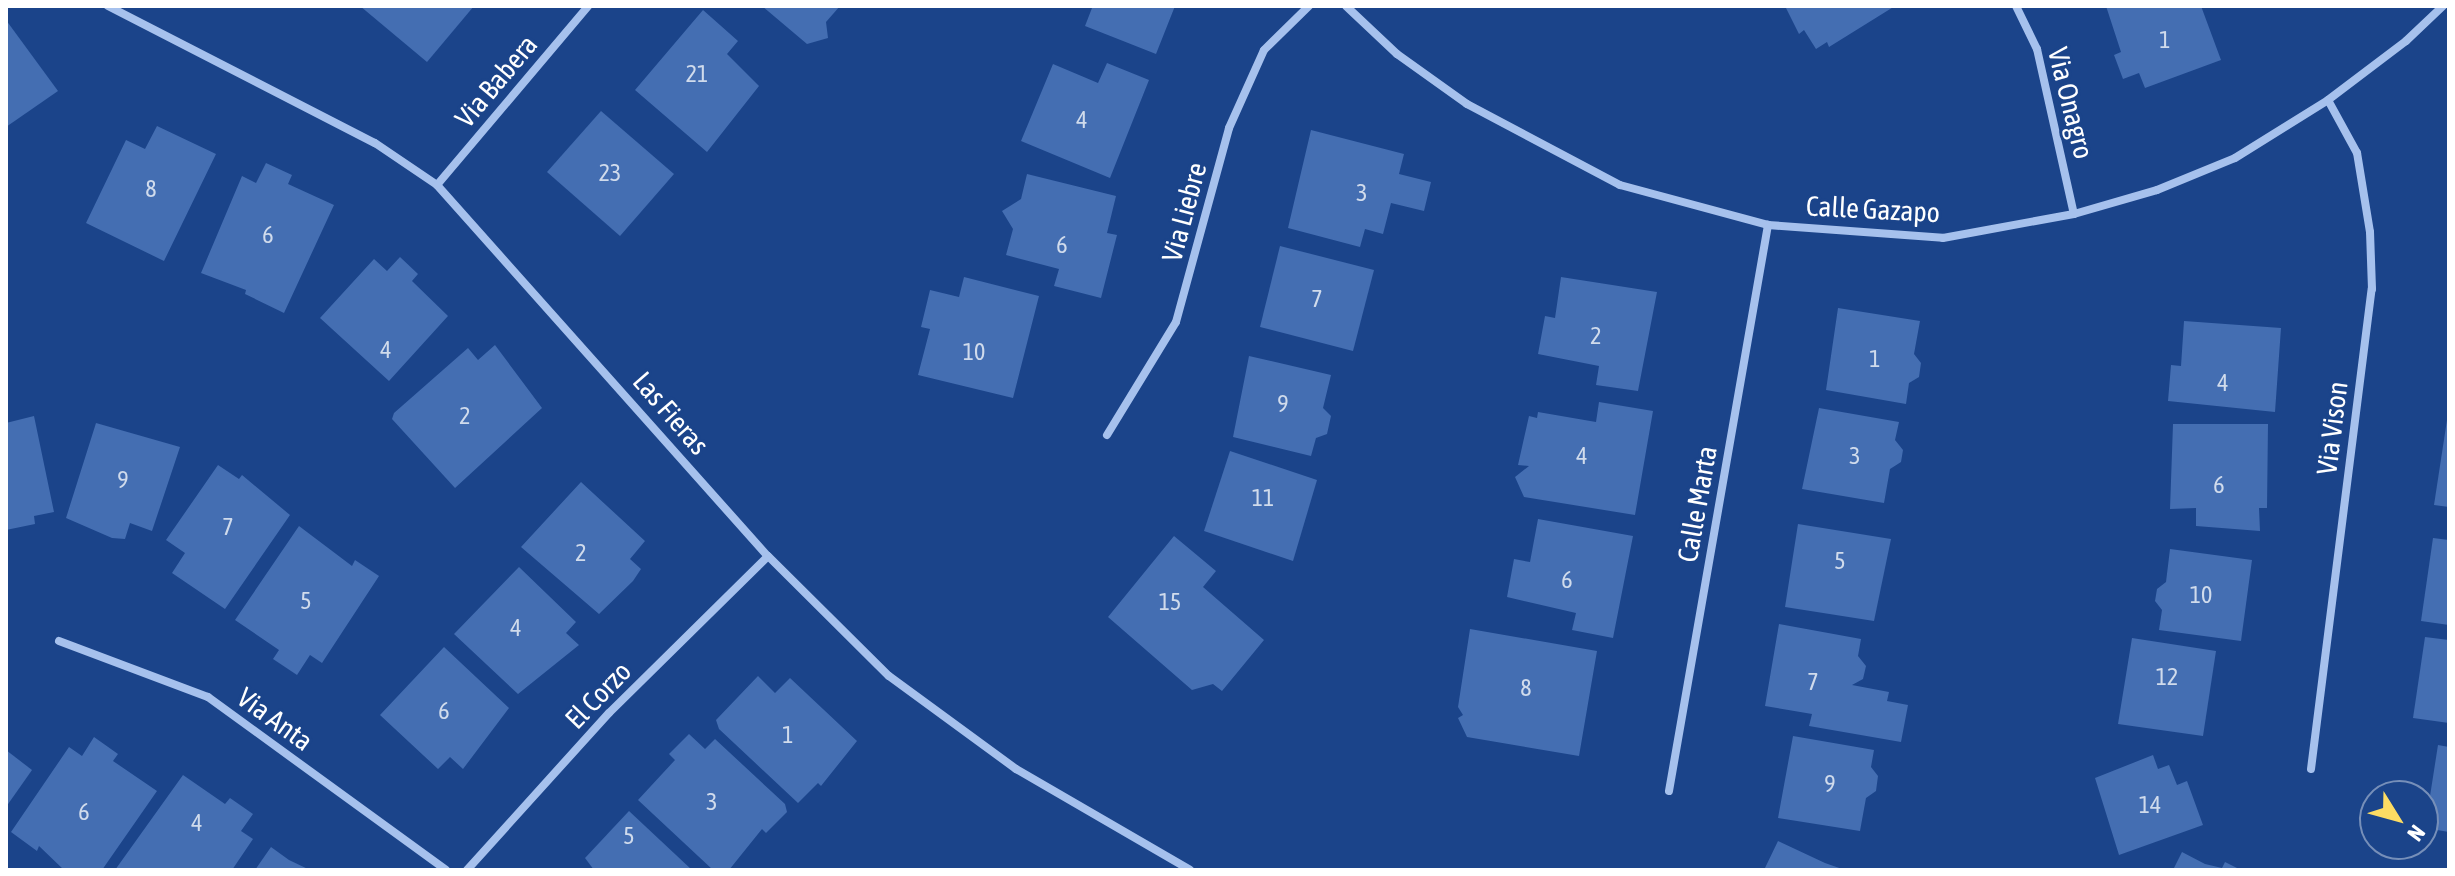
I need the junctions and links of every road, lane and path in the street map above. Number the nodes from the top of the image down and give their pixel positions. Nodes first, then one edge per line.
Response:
1 (108, 6) edge
2 (588, 6) edge
3 (1309, 6) edge
4 (1346, 6) edge
5 (2016, 6) edge
6 (2443, 6) edge
7 (2328, 100) junction
8 (437, 185) junction
9 (2074, 214) junction
10 (1768, 225) junction
11 (1107, 435) dead end
12 (768, 556) junction
13 (59, 641) dead end
14 (2311, 769) dead end
15 (1669, 791) dead end
16 (446, 870) edge
17 (467, 870) edge
18 (1190, 870) edge

1 - 8 street, Las Fieras
2 - 8 street, Via Babera
3 - 11 street, Via Liebre
4 - 10 street, Calle Gazapo
5 - 9 street, Via Onagro
6 - 7 street, Calle Gazapo
7 - 9 street, Calle Gazapo
7 - 14 street, Via Vison
8 - 12 street, Las Fieras
9 - 10 street, Calle Gazapo
10 - 15 street, Calle Marta
12 - 17 street, El Corzo
12 - 18 street, Las Fieras
13 - 16 street, Via Anta

